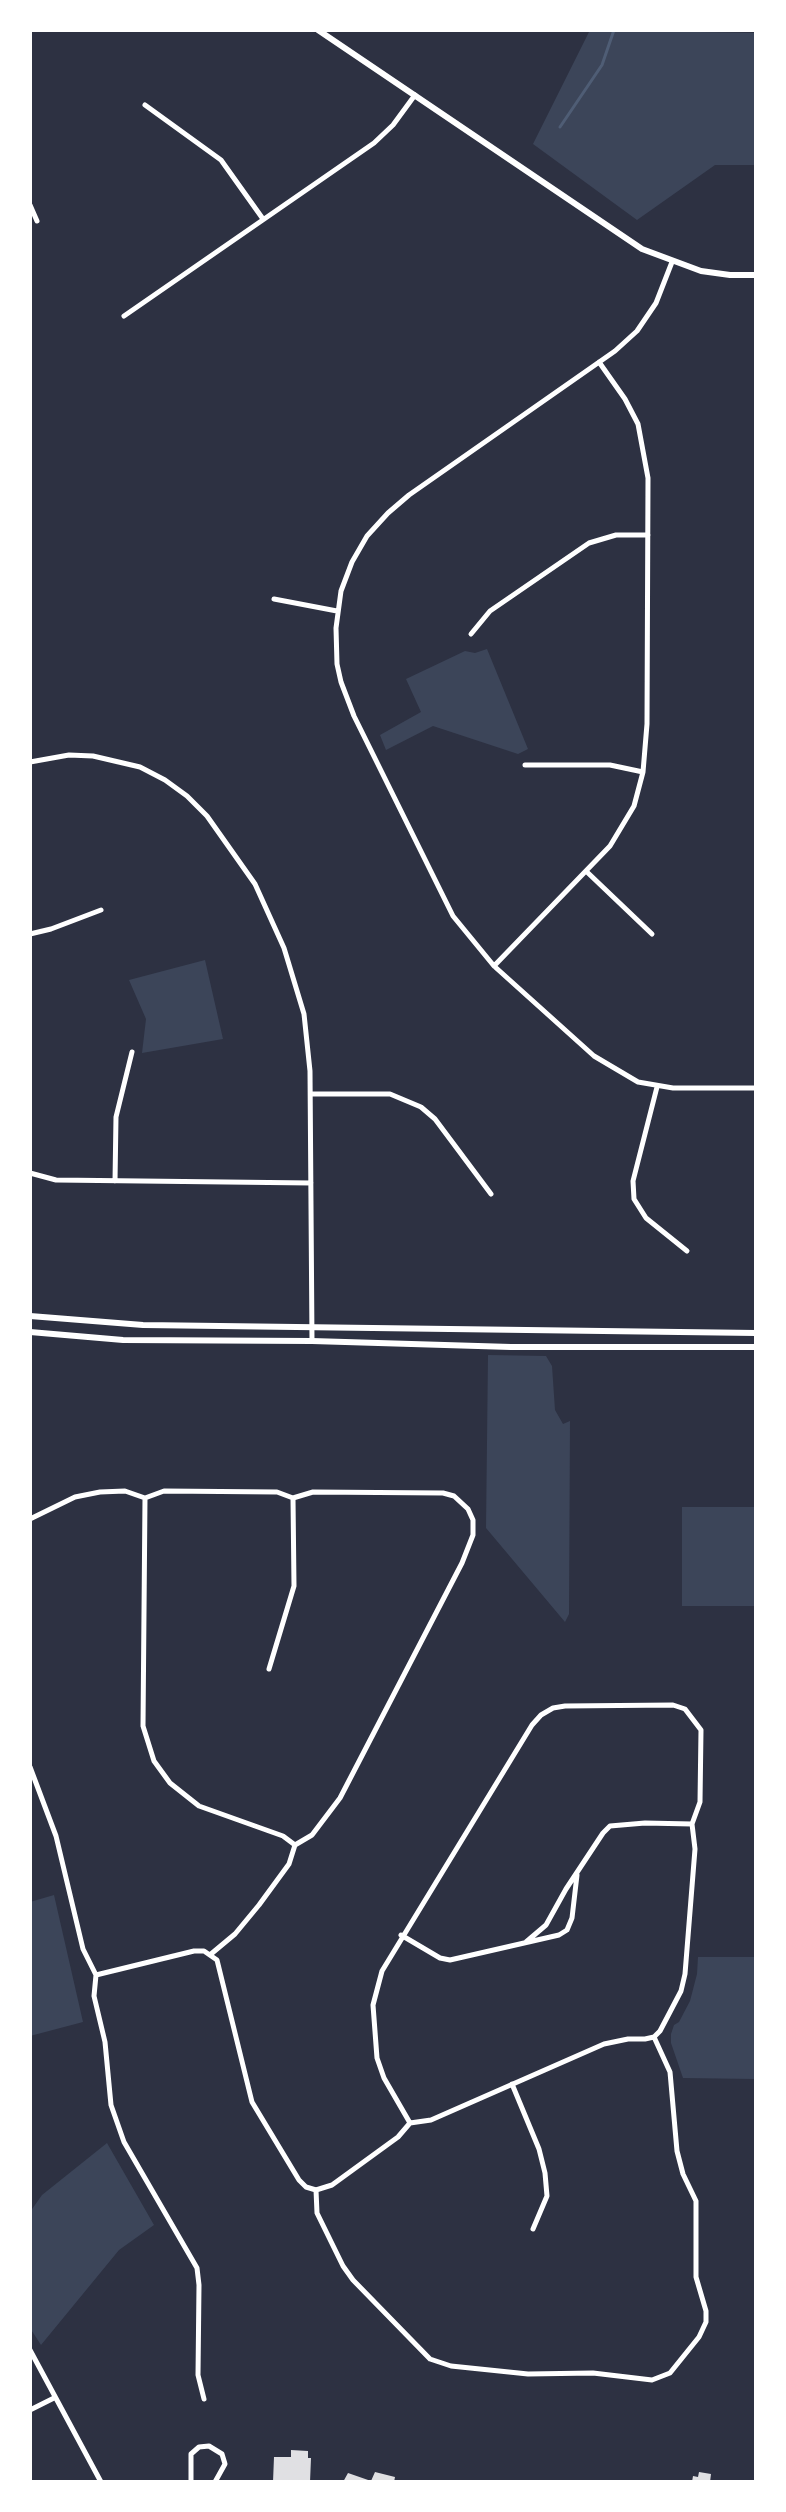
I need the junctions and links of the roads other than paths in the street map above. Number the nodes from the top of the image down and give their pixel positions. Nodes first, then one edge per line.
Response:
1 (318, 30) edge
2 (415, 95) junction
3 (145, 105) dead end
4 (30, 205) edge
5 (263, 219) junction
6 (37, 221) dead end
7 (672, 262) junction
8 (756, 275) edge
9 (124, 316) dead end
10 (599, 362) junction
11 (648, 535) junction
12 (274, 599) dead end
13 (337, 611) junction
14 (471, 634) dead end
15 (30, 762) edge
16 (525, 765) dead end
17 (643, 772) junction
18 (587, 872) junction
19 (101, 910) dead end
20 (30, 934) edge
21 (652, 934) dead end
22 (494, 966) junction
23 (132, 1052) dead end
24 (657, 1087) junction
25 (756, 1088) edge
26 (311, 1094) junction
27 (30, 1173) edge
28 (115, 1181) junction
29 (311, 1183) junction
30 (491, 1194) dead end
31 (687, 1251) dead end
32 (30, 1316) edge
33 (312, 1326) junction
34 (30, 1332) edge
35 (756, 1333) edge
36 (312, 1341) junction
37 (756, 1347) edge
38 (145, 1498) junction
39 (293, 1498) junction
40 (30, 1519) edge
41 (269, 1669) dead end
42 (30, 1767) edge
43 (692, 1824) junction
44 (295, 1845) junction
45 (577, 1875) junction
46 (401, 1935) junction
47 (525, 1942) junction
48 (211, 1954) junction
49 (96, 1975) junction
50 (654, 2037) junction
51 (512, 2084) junction
52 (410, 2123) junction
53 (316, 2190) junction
54 (533, 2229) dead end
55 (30, 2350) edge
56 (54, 2398) junction
57 (204, 2399) dead end
58 (30, 2410) edge
59 (101, 2482) edge
60 (191, 2482) edge
61 (215, 2482) edge

1 - 2 street
2 - 5 street
2 - 7 street
3 - 5 street
4 - 6 street
5 - 9 street
7 - 8 street
7 - 10 street
10 - 11 street
10 - 13 street
11 - 14 street
11 - 17 street
12 - 13 street
13 - 22 street
15 - 26 street
16 - 17 street
17 - 18 street
18 - 21 street
18 - 22 street
19 - 20 street
22 - 24 street
23 - 28 street
24 - 25 street
24 - 31 street
26 - 29 street
26 - 30 street
27 - 28 street
28 - 29 street
29 - 33 street
32 - 33 street
33 - 35 street
33 - 36 street
34 - 36 street
36 - 37 street
38 - 39 street
38 - 40 street
38 - 44 street
39 - 41 street
39 - 44 street
42 - 49 street
43 - 45 street
43 - 46 street
43 - 50 street
44 - 48 street
45 - 47 street
45 - 47 street
46 - 47 street
46 - 52 street
48 - 49 street
48 - 53 street
49 - 57 street
50 - 51 street
50 - 53 street
51 - 52 street
51 - 54 street
52 - 53 street
55 - 56 street
56 - 58 street
56 - 59 street
60 - 61 street

